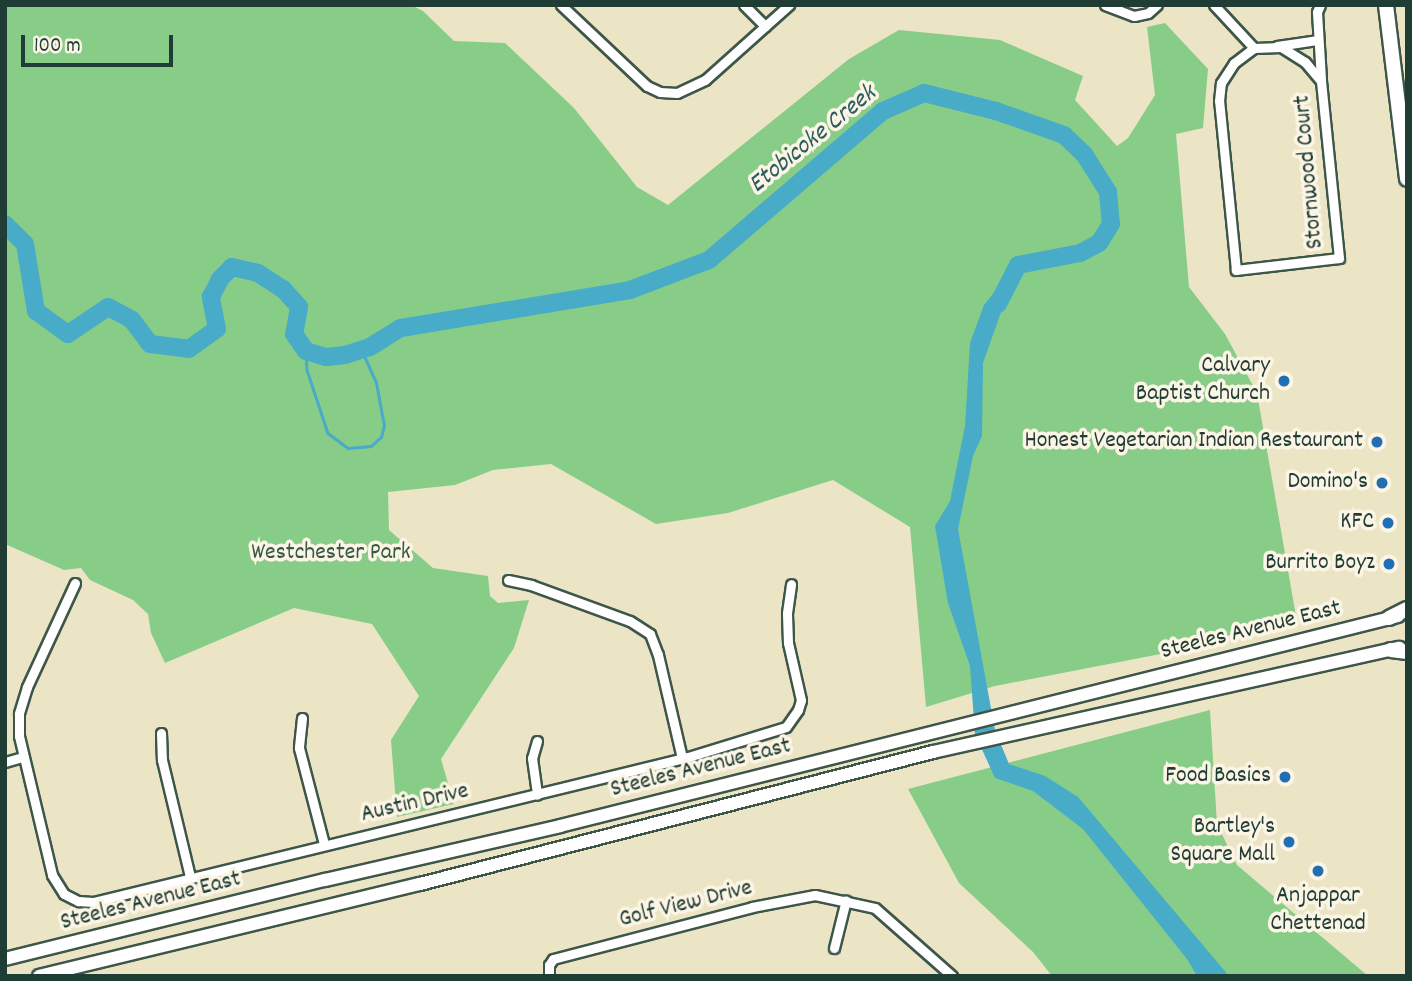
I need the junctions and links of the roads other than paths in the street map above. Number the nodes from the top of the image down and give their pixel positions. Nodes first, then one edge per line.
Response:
1 (561, 5) edge
2 (744, 5) edge
3 (789, 5) edge
4 (1105, 5) edge
5 (1157, 5) edge
6 (1214, 5) edge
7 (1320, 5) edge
8 (1386, 5) edge
9 (765, 26) junction
10 (1317, 40) junction
11 (1268, 47) junction
12 (1254, 48) junction
13 (1321, 81) junction
14 (1407, 180) edge
15 (508, 580) dead end
16 (75, 583) dead end
17 (790, 584) dead end
18 (1407, 611) edge
19 (1389, 618) joint
20 (1407, 646) edge
21 (1391, 650) junction
22 (1407, 652) edge
23 (302, 718) dead end
24 (161, 733) dead end
25 (537, 741) dead end
26 (23, 757) junction
27 (682, 758) junction
28 (5, 762) edge
29 (537, 795) junction
30 (324, 844) junction
31 (190, 877) junction
32 (846, 900) junction
33 (834, 948) dead end
34 (5, 959) edge
35 (39, 976) edge
36 (549, 976) edge
37 (952, 976) edge

1 - 9 street
2 - 9 street
3 - 9 street
4 - 5 street
6 - 12 street
7 - 10 street, Stornwood Court
8 - 14 main road
10 - 11 street, Stornwood Court
10 - 13 street, Stornwood Court
11 - 12 street, Stornwood Court
11 - 13 street, Stornwood Court
12 - 13 street, Stornwood Court
15 - 27 street
16 - 26 street, Austin Drive
17 - 27 street, Austin Drive
18 - 19 main road
19 - 34 main road, Steeles Avenue East
20 - 21 main road, Steeles Avenue East
21 - 22 main road
21 - 35 main road, Steeles Avenue East
23 - 30 street
24 - 31 street
25 - 29 street
26 - 28 street
26 - 31 street, Austin Drive
27 - 29 street, Austin Drive
29 - 30 street, Austin Drive
30 - 31 street, Austin Drive
32 - 33 street
32 - 36 street, Golf View Drive
32 - 37 street, Golf View Drive

